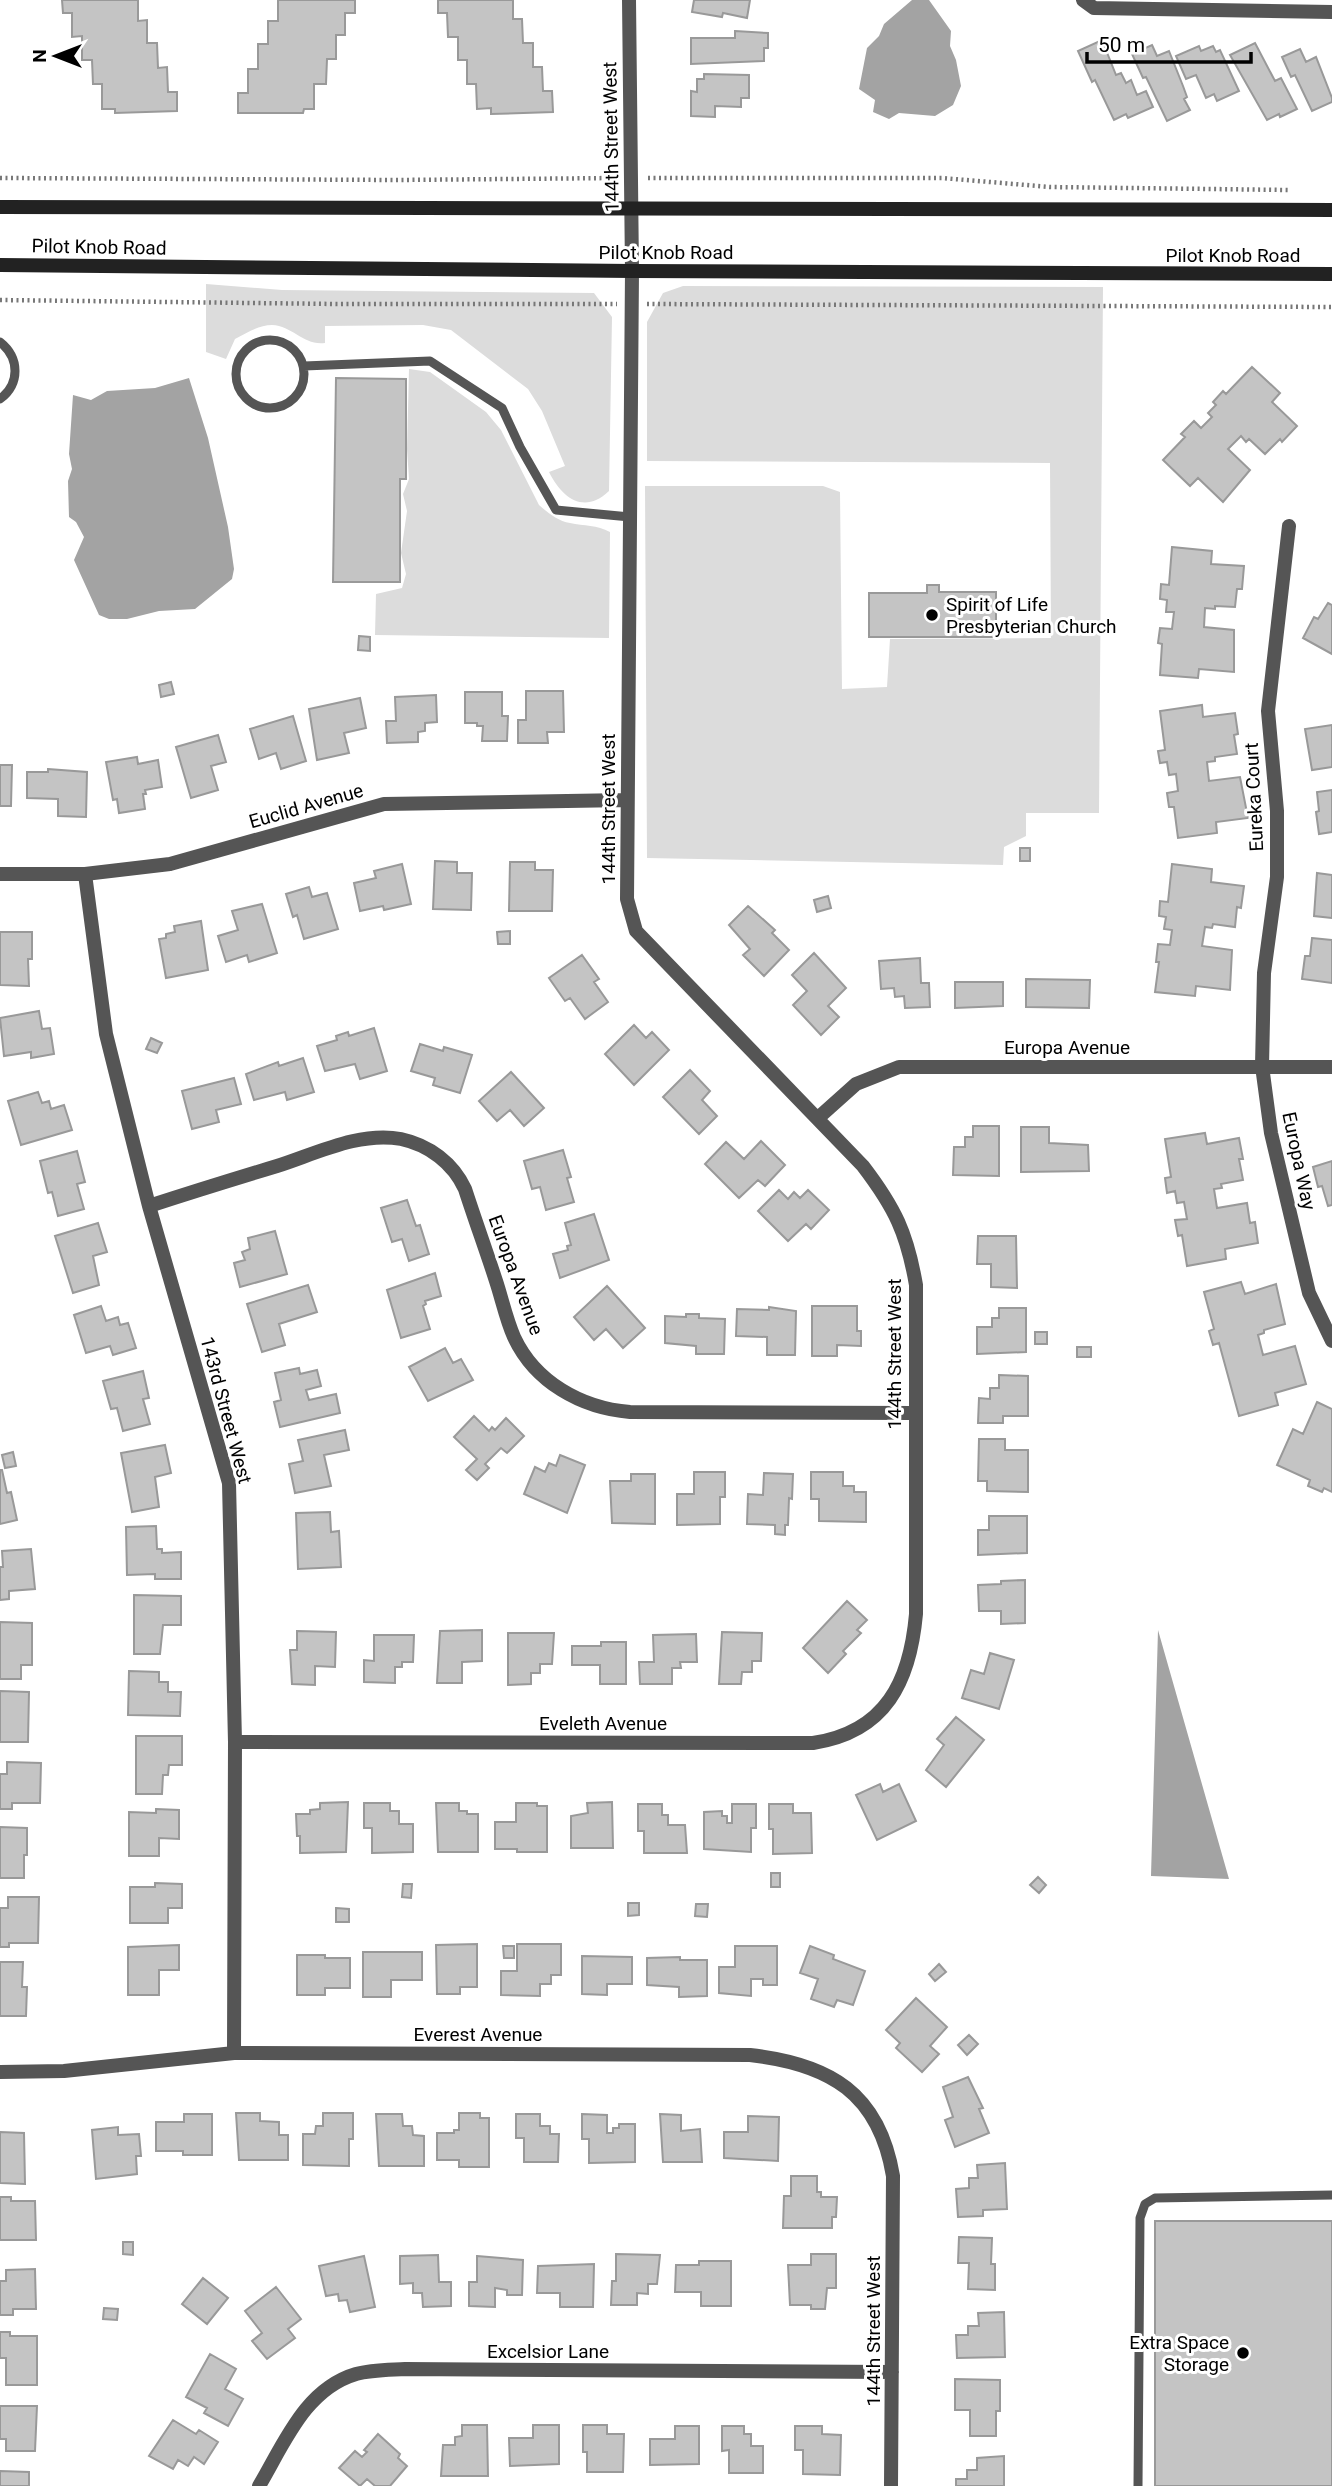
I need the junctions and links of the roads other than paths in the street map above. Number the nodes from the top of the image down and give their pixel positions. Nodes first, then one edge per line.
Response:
1 (629, 0) edge
2 (1083, 0) edge
3 (1332, 12) edge
4 (0, 207) edge
5 (631, 207) junction
6 (1332, 210) edge
7 (0, 265) edge
8 (632, 271) junction
9 (1332, 274) edge
10 (0, 342) edge
11 (304, 366) junction
12 (0, 399) edge
13 (629, 517) junction
14 (1289, 526) dead end
15 (626, 800) junction
16 (0, 874) edge
17 (85, 874) junction
18 (1262, 1066) junction
19 (1332, 1067) edge
20 (818, 1118) junction
21 (149, 1206) junction
22 (1332, 1341) edge
23 (914, 1413) junction
24 (914, 1638) joint
25 (235, 1741) junction
26 (234, 2053) junction
27 (0, 2072) edge
28 (893, 2176) joint
29 (1332, 2195) edge
30 (892, 2372) junction
31 (259, 2486) edge
32 (891, 2486) edge
33 (1138, 2486) edge

1 - 5 street, 144th Street West
2 - 3 street
4 - 5 main road, Pilot Knob Road
5 - 6 main road, Pilot Knob Road
5 - 8 street, 144th Street West
7 - 8 main road, Pilot Knob Road
8 - 9 main road, Pilot Knob Road
8 - 13 street, 144th Street West
10 - 12 lane
11 - 11 lane
11 - 13 lane
13 - 15 street, 144th Street West
14 - 18 street, Eureka Court
15 - 17 street, Euclid Avenue
15 - 20 street, 144th Street West
16 - 17 street, Euclid Avenue
17 - 21 street, 143rd Street West
18 - 19 street, Europa Avenue
18 - 20 street, Europa Avenue
18 - 22 street, Europa Way
20 - 23 street, 144th Street West
21 - 23 street, Europa Avenue
21 - 25 street, 143rd Street West
23 - 24 street, 144th Street West
24 - 25 street, Eveleth Avenue
25 - 26 street, 143rd Street West
26 - 27 street, Everest Avenue
26 - 28 street, Everest Avenue
28 - 30 street, 144th Street West
29 - 33 lane
30 - 31 street, Excelsior Lane
30 - 32 street, 144th Street West

